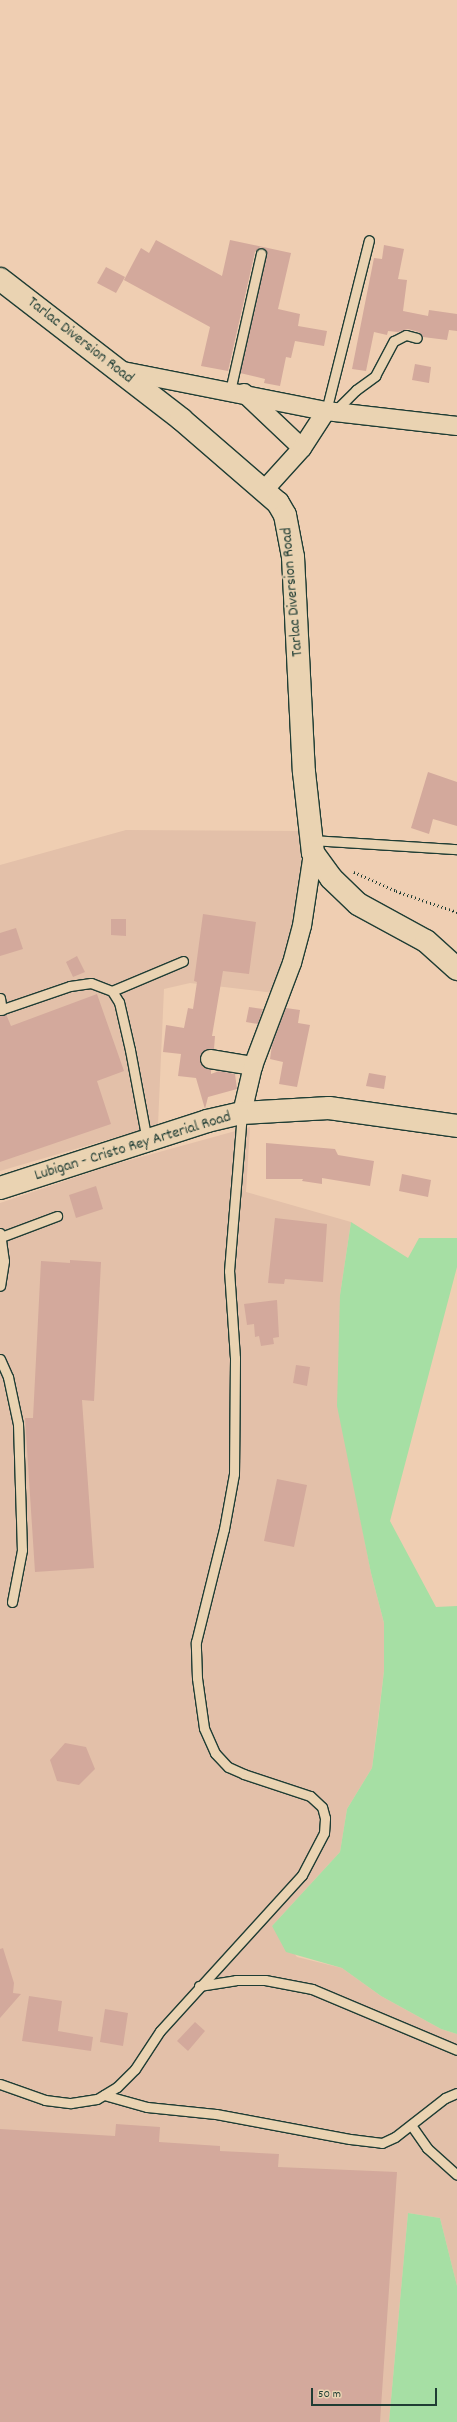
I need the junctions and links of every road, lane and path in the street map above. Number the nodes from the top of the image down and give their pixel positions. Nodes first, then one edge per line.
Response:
1 (369, 240) dead end
2 (261, 253) dead end
3 (0, 279) edge
4 (417, 338) dead end
5 (117, 370) junction
6 (237, 392) junction
7 (330, 411) junction
8 (457, 426) edge
9 (302, 448) junction
10 (265, 489) junction
11 (312, 846) junction
12 (457, 849) edge
13 (348, 869) dead end
14 (457, 912) edge
15 (183, 962) dead end
16 (457, 969) edge
17 (112, 991) junction
18 (0, 998) edge
19 (1, 1010) edge
20 (210, 1059) dead end
21 (253, 1066) junction
22 (242, 1113) junction
23 (457, 1126) edge
24 (147, 1141) junction
25 (0, 1188) edge
26 (57, 1216) dead end
27 (1, 1235) edge
28 (0, 1286) edge
29 (0, 1359) edge
30 (12, 1602) dead end
31 (199, 1986) junction
32 (457, 2050) edge
33 (0, 2084) edge
34 (457, 2093) edge
35 (104, 2095) junction
36 (411, 2125) junction
37 (457, 2175) edge

1 - 7 lane
2 - 6 lane
3 - 5 main road, Tarlac Diversion Road
4 - 7 lane
5 - 6 street
5 - 10 main road, Tarlac Diversion Road
6 - 7 street
6 - 9 street
7 - 8 street
7 - 9 street
9 - 10 street
10 - 11 main road, Tarlac Diversion Road
11 - 12 lane
11 - 16 main road
11 - 21 street
13 - 14 path
15 - 17 lane
17 - 19 lane
17 - 24 lane
18 - 19 lane
20 - 21 street
21 - 22 street
22 - 23 main road, Lubigan - Cristo Rey Arterial Road
22 - 24 main road, Lubigan - Cristo Rey Arterial Road
22 - 31 lane
24 - 25 main road, Lubigan - Cristo Rey Arterial Road
26 - 27 lane
27 - 28 lane
29 - 30 lane
31 - 32 lane
31 - 35 lane
33 - 35 lane
34 - 36 lane
35 - 36 lane
36 - 37 lane

